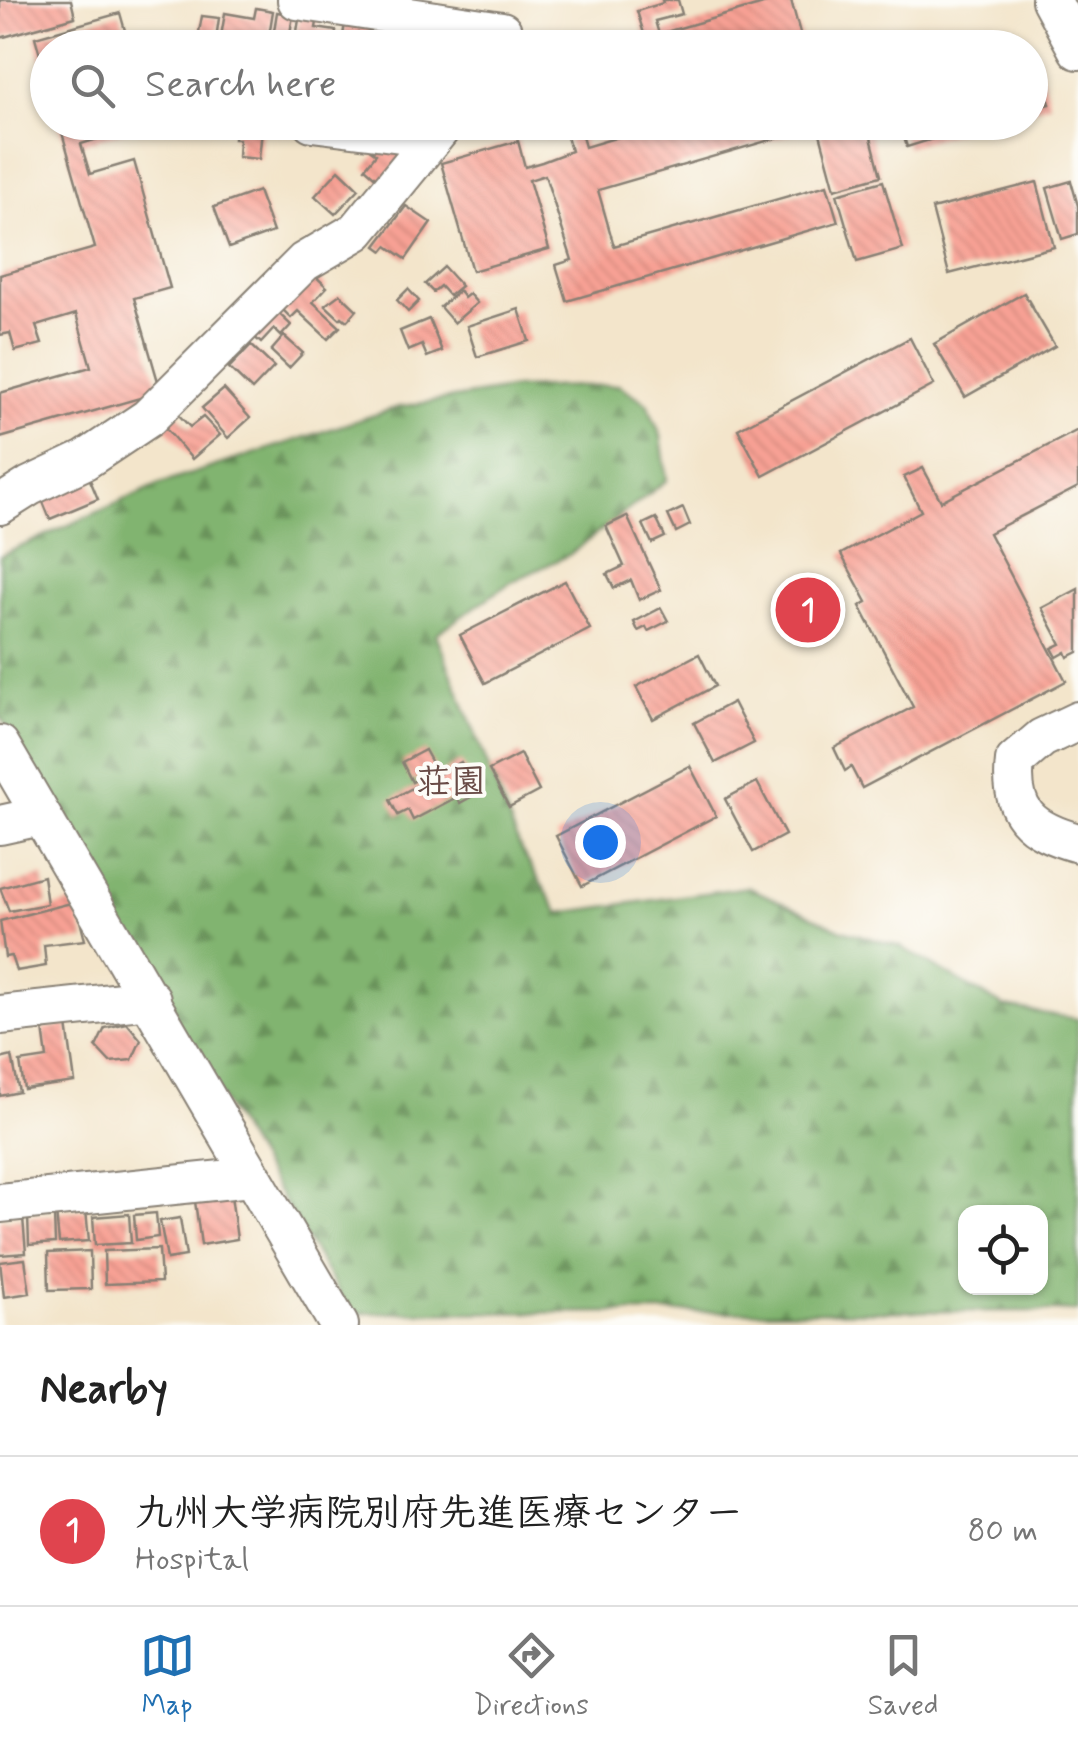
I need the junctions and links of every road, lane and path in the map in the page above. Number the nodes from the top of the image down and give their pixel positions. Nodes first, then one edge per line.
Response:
1 (296, 0) edge
2 (1051, 0) edge
3 (505, 26) edge
4 (1076, 41) edge
5 (431, 140) edge
6 (0, 506) edge
7 (1078, 720) edge
8 (0, 745) edge
9 (41, 816) junction
10 (0, 826) edge
11 (1078, 843) edge
12 (151, 999) junction
13 (0, 1015) edge
14 (250, 1177) junction
15 (0, 1203) edge
16 (339, 1325) edge

1 - 3 street
2 - 4 street
5 - 6 street
7 - 11 street
8 - 9 street
9 - 10 street
9 - 12 street
12 - 13 street
12 - 14 street
14 - 15 street
14 - 16 street

